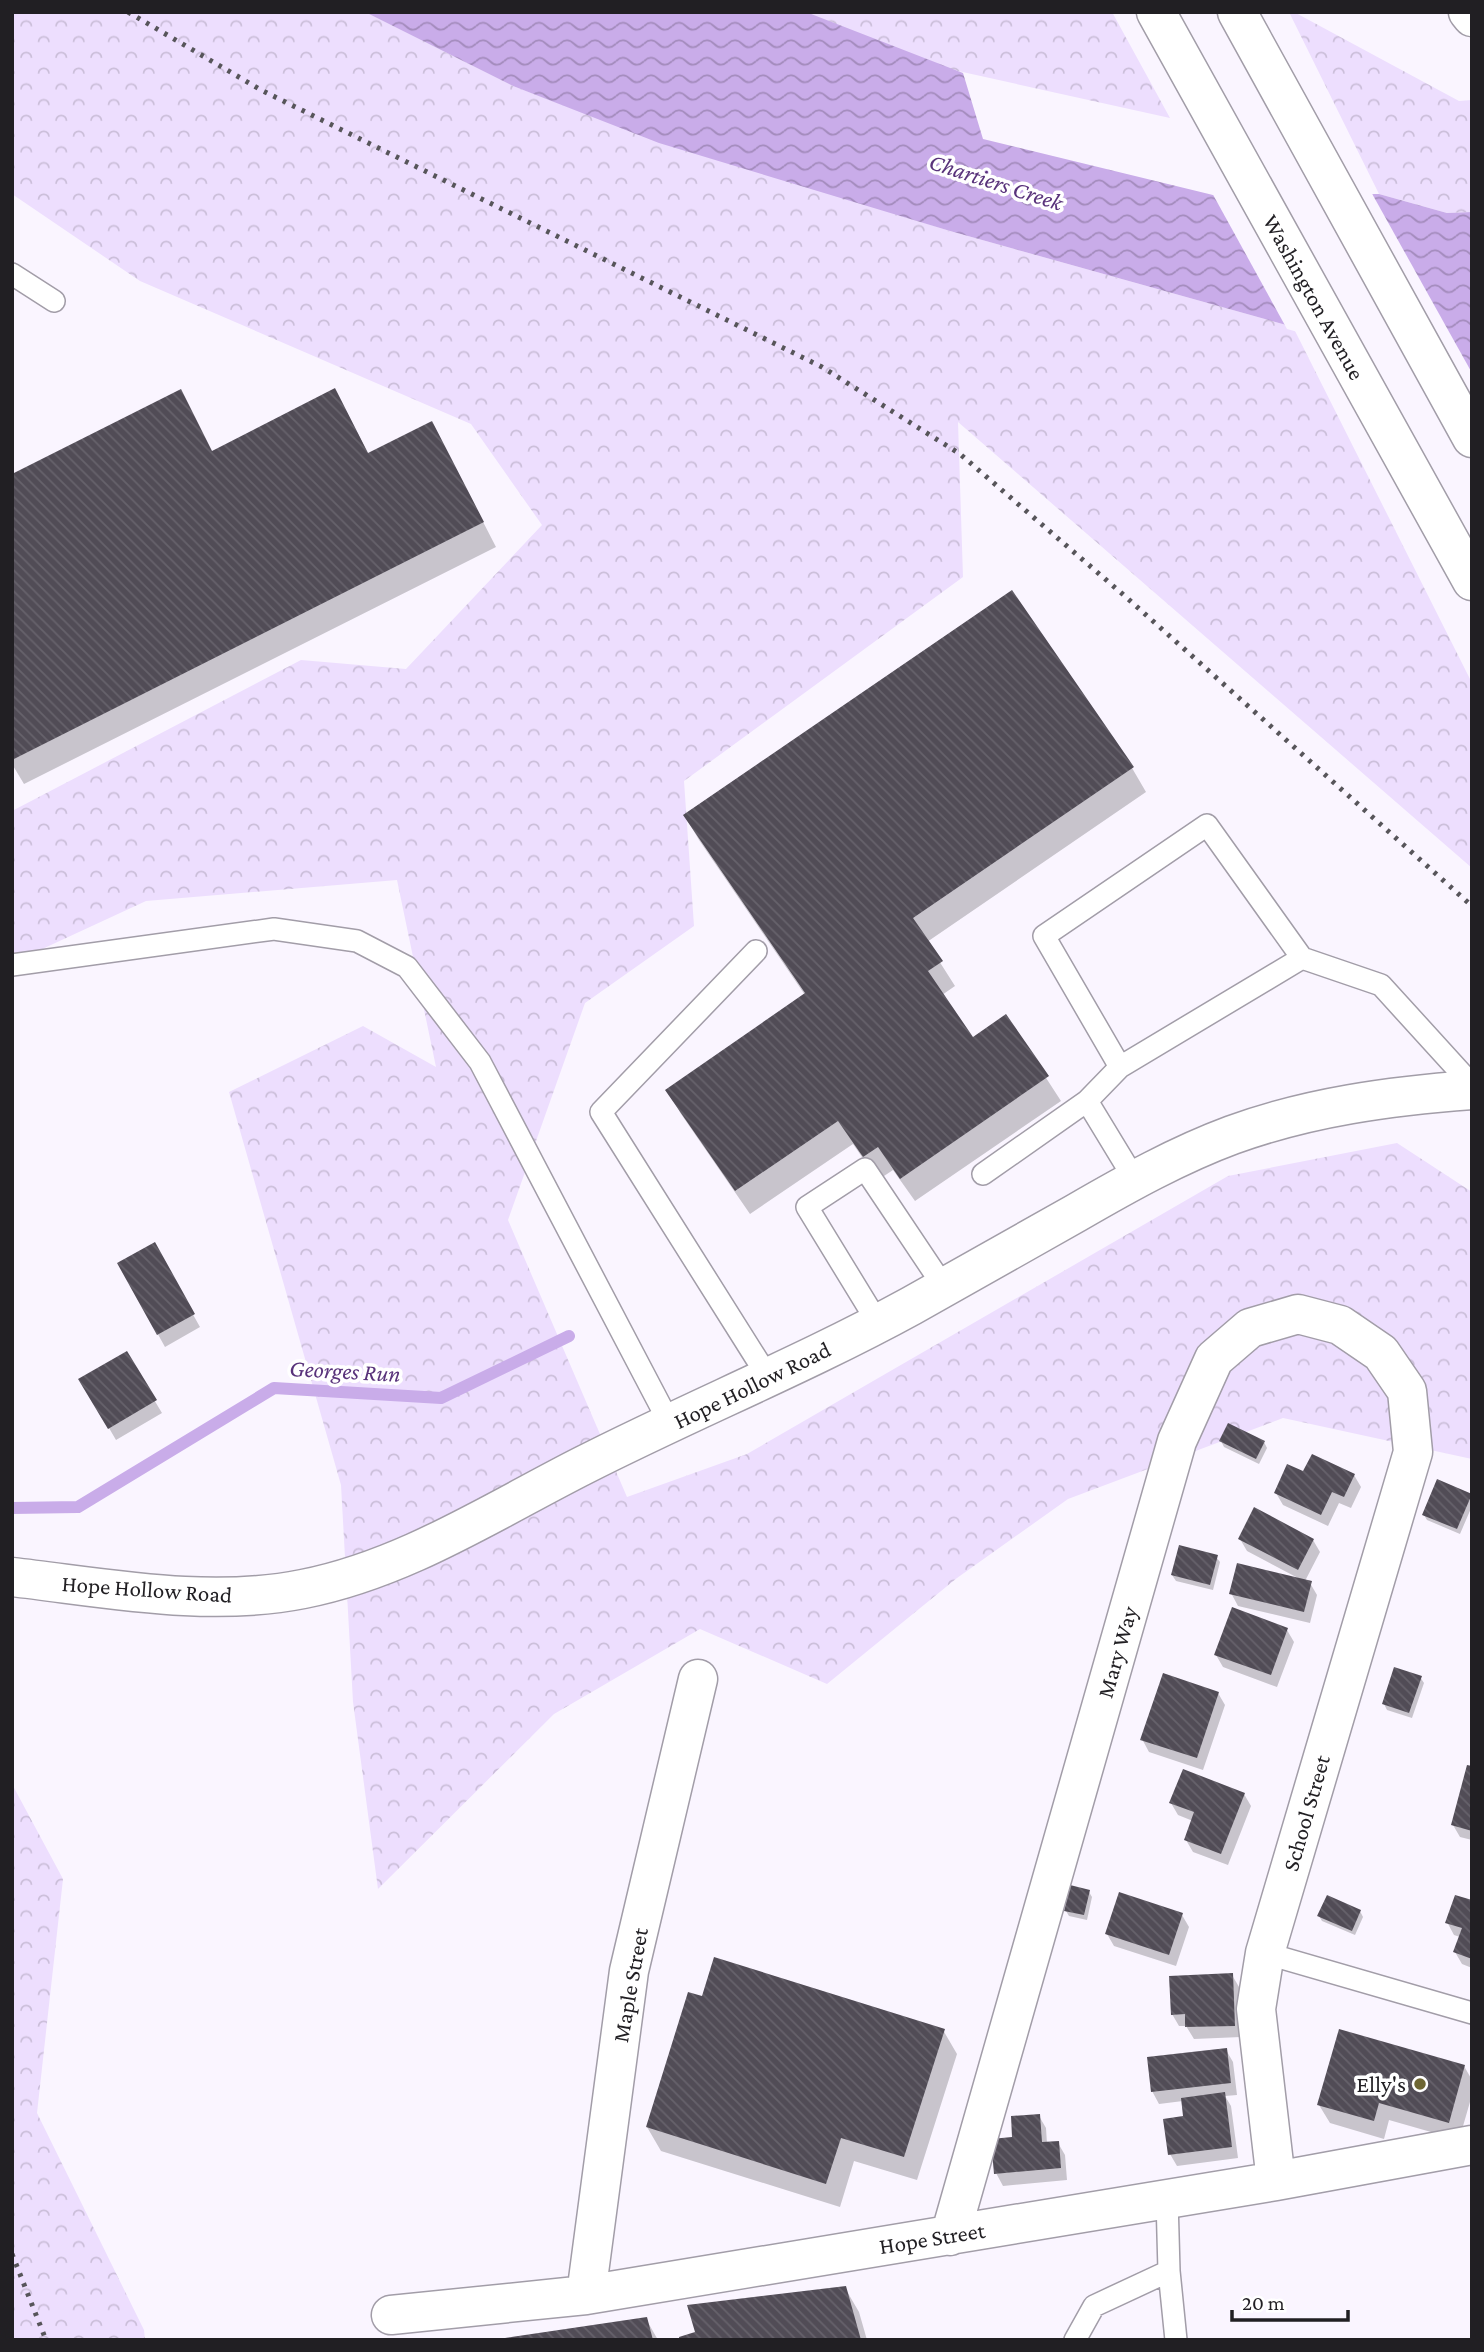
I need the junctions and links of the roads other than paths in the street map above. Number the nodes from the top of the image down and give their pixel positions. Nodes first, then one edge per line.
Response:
1 (1156, 12) edge
2 (1237, 12) edge
3 (1468, 12) edge
4 (1472, 17) edge
5 (12, 274) edge
6 (54, 301) dead end
7 (1472, 438) edge
8 (1469, 577) edge
9 (756, 951) dead end
10 (1302, 958) junction
11 (12, 965) edge
12 (1120, 1066) junction
13 (1472, 1088) edge
14 (1087, 1101) junction
15 (983, 1174) dead end
16 (1135, 1180) junction
17 (944, 1287) junction
18 (878, 1323) junction
19 (768, 1377) junction
20 (670, 1424) junction
21 (1413, 1452) joint
22 (12, 1577) edge
23 (698, 1679) dead end
24 (1265, 1953) junction
25 (1472, 2013) edge
26 (1472, 2145) edge
27 (1276, 2181) junction
28 (1167, 2199) junction
29 (950, 2236) junction
30 (1169, 2271) junction
31 (586, 2295) junction
32 (391, 2315) dead end
33 (1075, 2340) edge
34 (1176, 2340) edge

1 - 8 street, Washington Avenue
2 - 7 street
3 - 4 street
5 - 6 lane
9 - 19 lane
10 - 12 lane
10 - 12 lane
10 - 13 lane
11 - 20 lane
12 - 14 lane
13 - 16 street, Hope Hollow Road
14 - 15 lane
14 - 16 lane
16 - 17 street, Hope Hollow Road
17 - 18 street, Hope Hollow Road
17 - 18 lane
18 - 19 street, Hope Hollow Road
19 - 20 street, Hope Hollow Road
20 - 22 street, Hope Hollow Road
21 - 24 street, School Street
21 - 29 street, Mary Way
23 - 31 street, Maple Street
24 - 25 lane
24 - 27 street, School Street
26 - 27 street, Hope Street
27 - 28 street, Hope Street
28 - 29 street, Hope Street
28 - 30 lane
29 - 31 street, Hope Street
30 - 33 lane
30 - 34 lane
31 - 32 street, Hope Street

